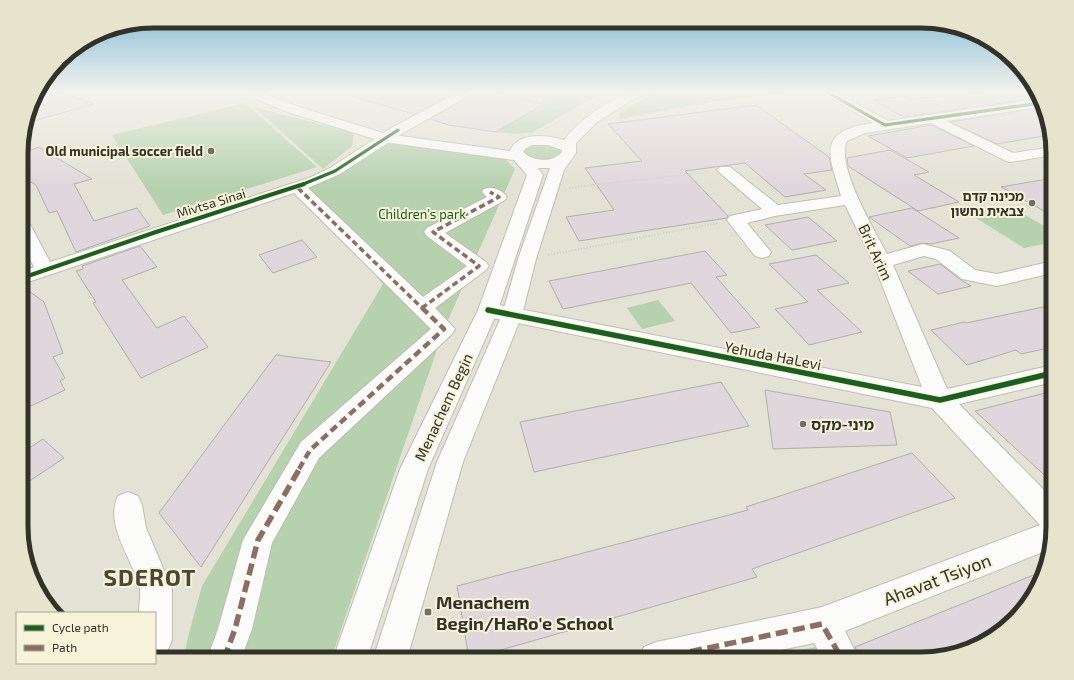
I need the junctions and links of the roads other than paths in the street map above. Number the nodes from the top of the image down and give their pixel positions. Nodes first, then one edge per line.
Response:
1 (349, 124) edge
2 (366, 124) edge
3 (410, 124) edge
4 (589, 124) edge
5 (894, 124) edge
6 (942, 124) edge
7 (884, 125) joint
8 (558, 130) dead end
9 (391, 134) junction
10 (541, 140) junction
11 (1046, 152) edge
12 (523, 153) junction
13 (566, 154) junction
14 (1011, 158) junction
15 (989, 161) dead end
16 (725, 170) road end
17 (298, 188) junction
18 (490, 192) dead end
19 (850, 199) junction
20 (774, 211) junction
21 (28, 237) edge
22 (762, 252) dead end
23 (882, 262) junction
24 (1046, 269) edge
25 (45, 270) junction
26 (28, 276) edge
27 (422, 308) junction
28 (488, 310) junction
29 (512, 315) junction
30 (1046, 375) edge
31 (940, 400) junction
32 (128, 505) dead end
33 (1046, 512) edge
34 (1046, 537) edge
35 (156, 612) edge
36 (822, 624) junction
37 (227, 652) edge
38 (352, 652) edge
39 (392, 652) edge
40 (689, 652) edge
41 (838, 652) edge

1 - 9 main road
2 - 9 main road
3 - 9 main road, Mivtsa Sinai
4 - 13 main road, Menachem Begin
5 - 7 main road, Brit Arim
6 - 14 main road
7 - 19 main road, Brit Arim
8 - 10 main road
9 - 12 main road
9 - 17 main road, Mivtsa Sinai
10 - 12 main road
10 - 13 main road
11 - 14 main road
12 - 13 main road
12 - 28 main road, Menachem Begin
13 - 29 main road, Menachem Begin
14 - 15 main road
16 - 20 main road
17 - 25 main road, Mivtsa Sinai
17 - 27 main road
18 - 27 main road
19 - 20 main road
19 - 23 main road, Brit Arim
20 - 22 main road
21 - 25 main road
23 - 24 main road
23 - 31 main road, Brit Arim
25 - 26 main road, Mivtsa Sinai
27 - 37 main road
28 - 29 main road, Yehuda HaLevi
28 - 38 main road, Menachem Begin
29 - 31 main road, Yehuda HaLevi
29 - 39 main road, Menachem Begin
30 - 31 main road, Yehuda HaLevi
31 - 33 main road, Brit Arim
32 - 35 main road
34 - 36 main road, Ahavat Tsiyon
36 - 40 main road, Ahavat Tsiyon
36 - 41 main road

